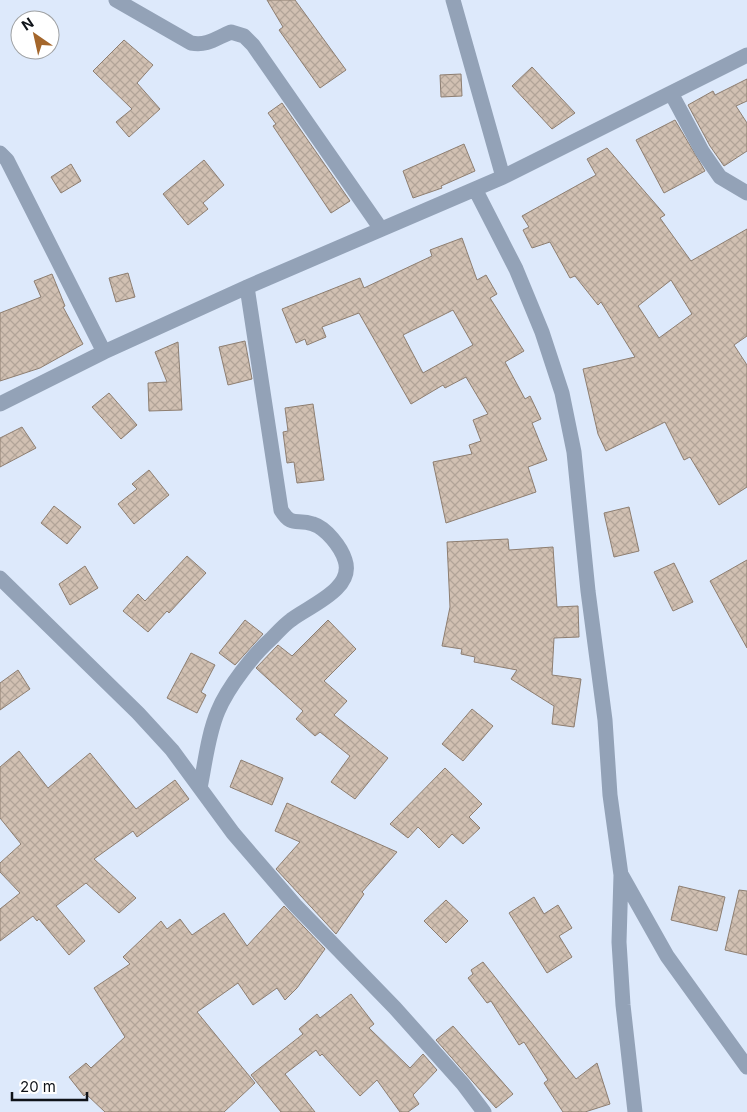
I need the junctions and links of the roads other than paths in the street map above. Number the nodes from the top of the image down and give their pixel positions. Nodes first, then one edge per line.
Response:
1 (116, 0) edge
2 (453, 0) edge
3 (747, 56) edge
4 (671, 93) junction
5 (0, 153) edge
6 (503, 177) junction
7 (475, 189) junction
8 (747, 193) edge
9 (381, 229) junction
10 (247, 287) junction
11 (104, 352) junction
12 (0, 404) edge
13 (0, 578) edge
14 (200, 788) junction
15 (621, 875) junction
16 (747, 1067) edge
17 (484, 1112) edge
18 (635, 1112) edge

1 - 9 street
2 - 6 street
3 - 4 street
4 - 6 street
4 - 8 street
5 - 11 street
6 - 7 street
7 - 9 street
7 - 15 street
9 - 10 street
10 - 11 street
10 - 14 street
11 - 12 street
13 - 14 street
14 - 17 street
15 - 16 street
15 - 18 street

